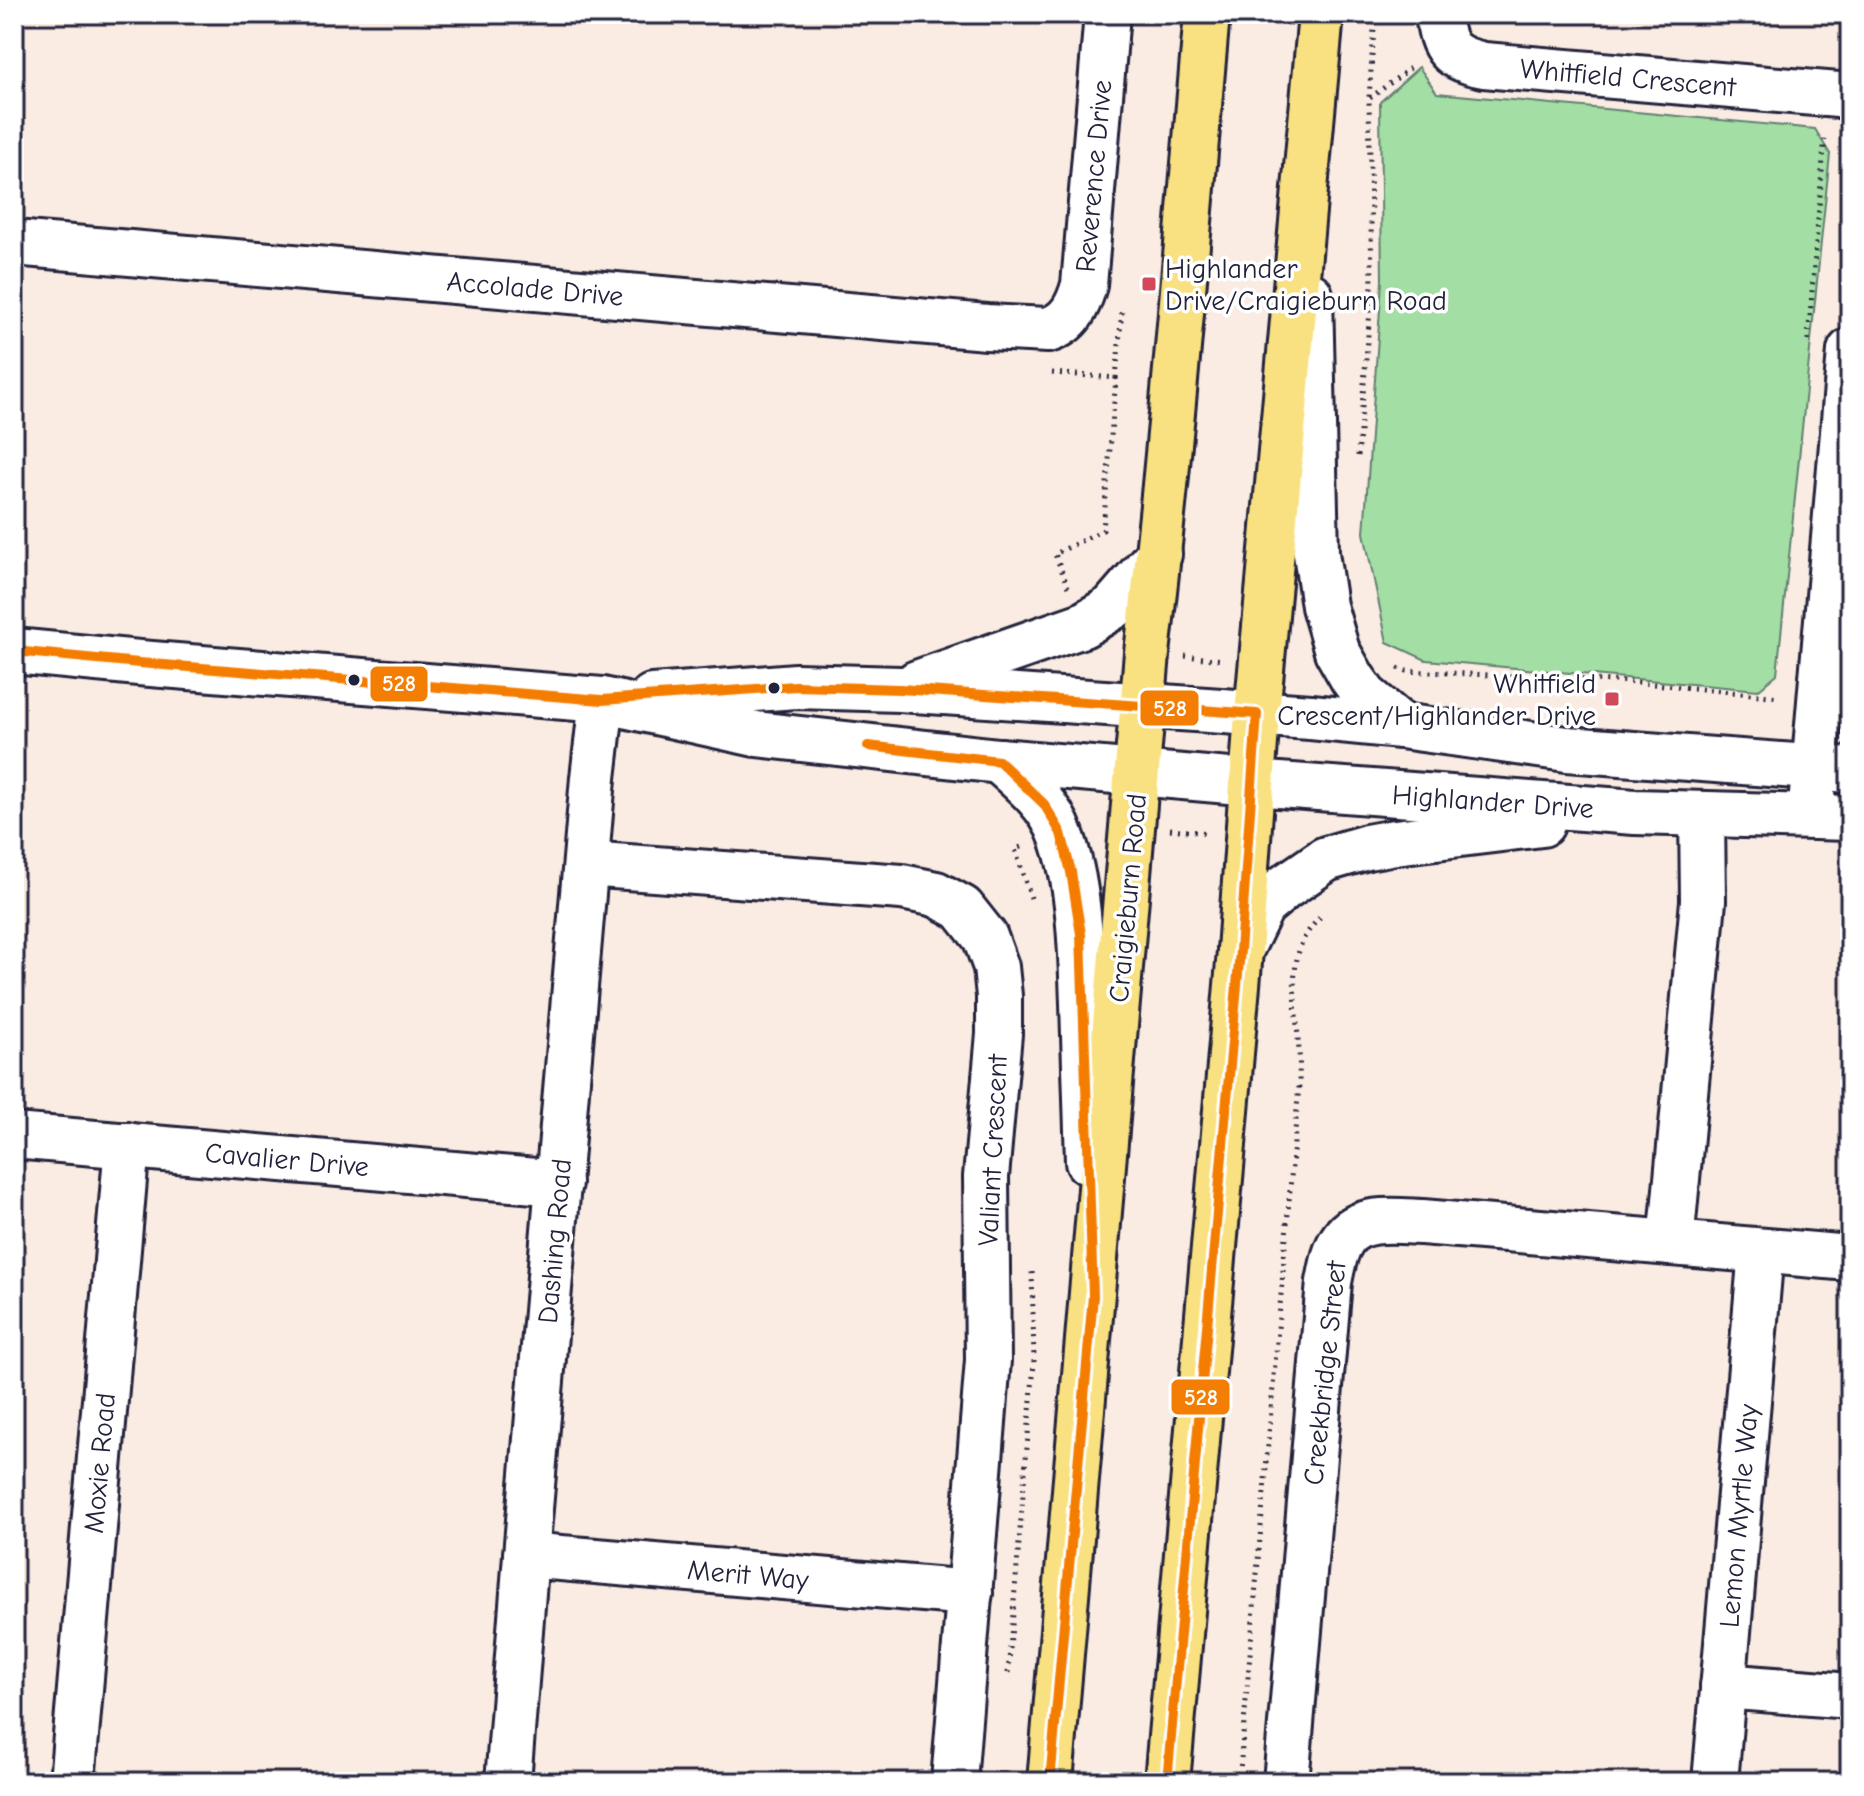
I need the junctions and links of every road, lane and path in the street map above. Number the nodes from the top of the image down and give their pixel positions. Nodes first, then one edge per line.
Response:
1 (1107, 14) edge
2 (1207, 14) edge
3 (1321, 14) edge
4 (1375, 14) edge
5 (1441, 28) edge
6 (1850, 96) edge
7 (1369, 98) junction
8 (1825, 135) dead end
9 (1307, 165) junction
10 (14, 243) edge
11 (1047, 329) junction
12 (1808, 342) dead end
13 (1850, 351) edge
14 (1357, 465) dead end
15 (1159, 554) junction
16 (1083, 625) junction
17 (14, 651) edge
18 (1147, 653) junction
19 (1261, 662) junction
20 (1394, 666) dead end
21 (900, 689) junction
22 (602, 700) junction
23 (1821, 701) junction
24 (1143, 706) junction
25 (1257, 714) junction
26 (1401, 726) junction
27 (999, 761) junction
28 (1832, 768) edge
29 (1138, 774) junction
30 (1252, 783) junction
31 (1635, 812) junction
32 (1702, 814) junction
33 (1831, 818) edge
34 (1134, 826) junction
35 (1249, 837) junction
36 (1326, 859) junction
37 (586, 864) junction
38 (1240, 951) junction
39 (14, 1136) edge
40 (127, 1145) junction
41 (559, 1183) junction
42 (1671, 1243) junction
43 (1761, 1251) junction
44 (1850, 1258) edge
45 (1093, 1296) junction
46 (526, 1555) junction
47 (970, 1593) junction
48 (1723, 1686) junction
49 (1850, 1696) edge
50 (72, 1782) edge
51 (508, 1782) edge
52 (954, 1782) edge
53 (1050, 1782) edge
54 (1167, 1782) edge
55 (1239, 1782) edge
56 (1286, 1782) edge
57 (1715, 1782) edge

1 - 11 street, Reverence Drive
2 - 15 main road, Craigieburn Road
3 - 9 main road
4 - 7 path
5 - 6 street, Whitfield Crescent
5 - 7 path
7 - 14 path
8 - 12 path
9 - 19 main road
9 - 26 street
10 - 11 street, Accolade Drive
11 - 16 path
13 - 23 street
15 - 16 street
15 - 18 main road, Craigieburn Road
16 - 21 street
17 - 22 street
18 - 19 path
18 - 24 main road, Craigieburn Road
19 - 25 main road
20 - 23 path
21 - 22 street, Highlander Drive
21 - 24 street, Highlander Drive
22 - 27 street, Highlander Drive
22 - 37 street, Dashing Road
23 - 28 street
24 - 25 street, Highlander Drive
24 - 29 main road, Craigieburn Road
25 - 26 street, Highlander Drive
25 - 30 main road
26 - 28 street, Highlander Drive
27 - 29 street, Highlander Drive
27 - 45 street
28 - 33 street
29 - 30 street, Highlander Drive
29 - 34 main road, Craigieburn Road
30 - 31 street, Highlander Drive
30 - 35 main road
31 - 32 street, Highlander Drive
31 - 36 street
32 - 33 street, Highlander Drive
32 - 42 street
34 - 35 path
34 - 45 main road, Craigieburn Road
35 - 38 main road
36 - 38 street
36 - 55 path
37 - 41 street, Dashing Road
37 - 47 street, Valiant Crescent
38 - 54 main road
39 - 40 street, Cavalier Drive
40 - 41 street, Cavalier Drive
40 - 50 street, Moxie Road
41 - 46 street, Dashing Road
42 - 43 street, Creekbridge Street
42 - 56 street, Creekbridge Street
43 - 44 street, Creekbridge Street
43 - 48 street, Lemon Myrtle Way
45 - 53 main road, Craigieburn Road
46 - 47 street, Merit Way
46 - 51 street, Dashing Road
47 - 52 street, Valiant Crescent
48 - 49 street
48 - 57 street, Lemon Myrtle Way

